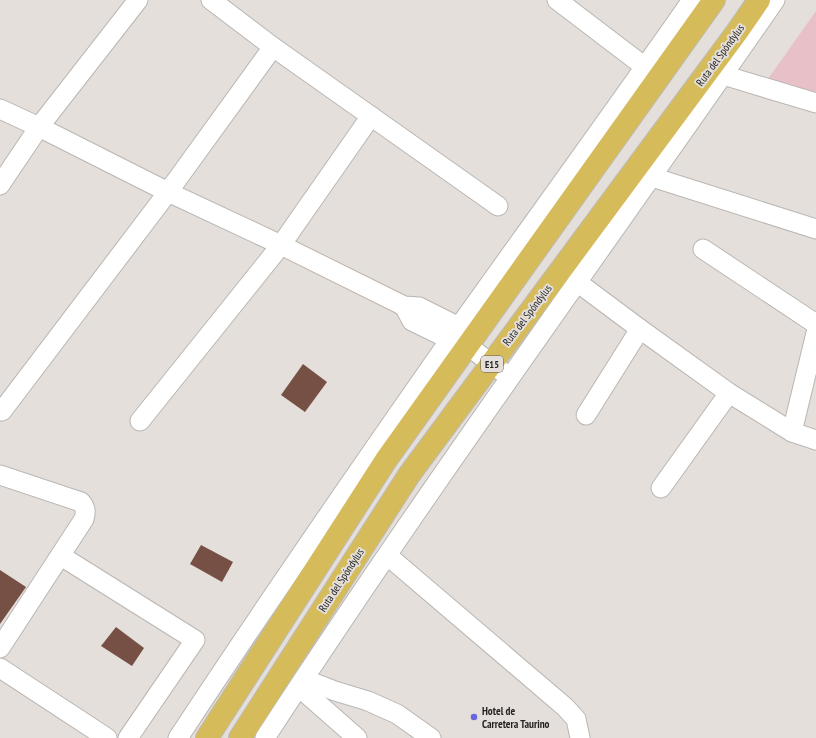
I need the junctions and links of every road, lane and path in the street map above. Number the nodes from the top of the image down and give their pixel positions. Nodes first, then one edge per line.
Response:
1 (138, 0) edge
2 (211, 0) edge
3 (558, 0) edge
4 (692, 0) edge
5 (714, 0) edge
6 (759, 0) edge
7 (775, 0) edge
8 (273, 47) junction
9 (645, 67) junction
10 (723, 75) junction
11 (816, 103) edge
12 (0, 109) edge
13 (371, 116) junction
14 (39, 127) junction
15 (652, 176) junction
16 (0, 185) edge
17 (168, 192) junction
18 (498, 206) dead end
19 (816, 229) edge
20 (281, 245) junction
21 (703, 249) dead end
22 (577, 282) junction
23 (816, 324) edge
24 (640, 329) junction
25 (816, 333) edge
26 (459, 338) junction
27 (491, 364) junction
28 (510, 377) junction
29 (729, 393) junction
30 (2, 411) dead end
31 (586, 415) dead end
32 (140, 421) dead end
33 (792, 432) junction
34 (816, 440) edge
35 (0, 475) edge
36 (661, 488) dead end
37 (61, 556) junction
38 (388, 556) junction
39 (0, 648) edge
40 (0, 668) edge
41 (301, 683) junction
42 (107, 738) edge
43 (128, 738) edge
44 (178, 738) edge
45 (207, 738) edge
46 (240, 738) edge
47 (266, 738) edge
48 (357, 738) edge
49 (432, 738) edge
50 (580, 738) edge

1 - 14 street
2 - 8 street
3 - 9 street
4 - 9 street
5 - 26 highway, E15
6 - 27 highway, Ruta del Spóndylus / E15
7 - 10 street
8 - 13 street
8 - 17 street
9 - 26 street
10 - 11 street
10 - 15 street
12 - 14 street
13 - 18 street
13 - 20 street
14 - 16 street
14 - 17 street
15 - 19 street
15 - 22 street
17 - 20 street
17 - 30 street
20 - 26 street
20 - 32 street
21 - 23 street
22 - 24 street
22 - 28 street
24 - 29 street
24 - 31 street
25 - 33 street
26 - 27 street
26 - 44 street
26 - 45 highway, E15
27 - 28 street
27 - 46 highway, Ruta del Spóndylus / E15
28 - 38 street
29 - 33 street
29 - 36 street
33 - 34 street
35 - 37 street
37 - 39 street
37 - 43 street
38 - 41 street
38 - 50 street
40 - 42 street
41 - 47 street
41 - 48 street
41 - 49 street

